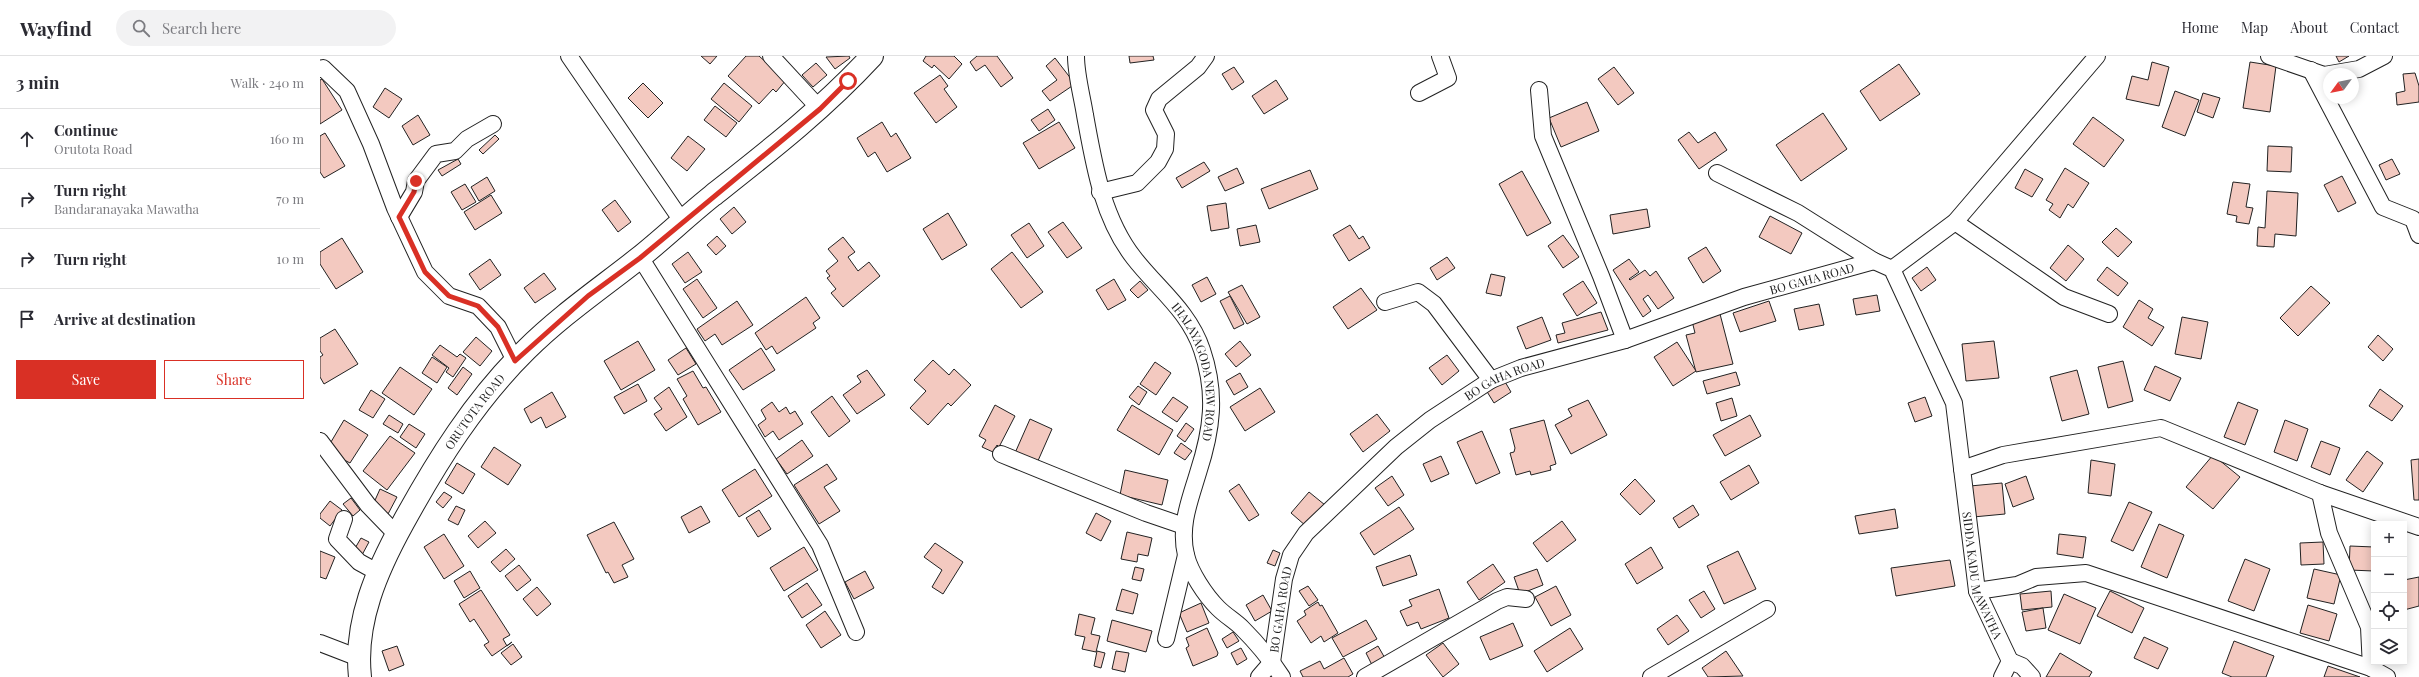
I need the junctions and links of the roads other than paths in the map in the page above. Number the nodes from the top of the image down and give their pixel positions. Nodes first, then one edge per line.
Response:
1 (569, 56) edge
2 (771, 56) edge
3 (872, 56) edge
4 (1076, 56) edge
5 (1206, 56) edge
6 (1440, 56) edge
7 (2097, 56) edge
8 (2269, 56) edge
9 (2384, 56) edge
10 (320, 68) edge
11 (2311, 70) junction
12 (1539, 90) dead end
13 (1419, 93) dead end
14 (820, 109) junction
15 (493, 124) dead end
16 (1717, 173) dead end
17 (1100, 192) junction
18 (399, 217) junction
19 (682, 221) junction
20 (1955, 222) junction
21 (2419, 235) edge
22 (640, 258) junction
23 (1874, 261) junction
24 (1892, 269) junction
25 (1385, 302) dead end
26 (2110, 314) dead end
27 (1625, 340) junction
28 (515, 361) junction
29 (1491, 380) junction
30 (320, 441) edge
31 (1001, 454) dead end
32 (1962, 469) junction
33 (2320, 493) junction
34 (344, 519) dead end
35 (1184, 526) junction
36 (2419, 527) edge
37 (397, 535) junction
38 (1186, 555) junction
39 (379, 573) junction
40 (1977, 591) junction
41 (1526, 599) dead end
42 (1768, 609) dead end
43 (856, 632) dead end
44 (1166, 639) dead end
45 (320, 643) edge
46 (2010, 661) junction
47 (1272, 662) junction
48 (359, 668) edge
49 (2371, 668) junction
50 (1259, 677) edge
51 (1282, 677) edge
52 (1365, 677) edge
53 (1651, 677) edge
54 (2002, 677) edge
55 (2032, 677) edge
56 (2387, 677) edge

1 - 19 street
2 - 14 street
3 - 14 main road, ORUTOTA ROAD
4 - 17 street, IHALAYAGODA NEW ROAD
5 - 17 street
6 - 13 street
7 - 20 street
8 - 11 street
9 - 11 street
10 - 18 street
11 - 21 street
12 - 27 street
14 - 19 main road, ORUTOTA ROAD
15 - 18 street
16 - 23 street
17 - 35 street, IHALAYAGODA NEW ROAD
18 - 28 street
19 - 22 main road, ORUTOTA ROAD
20 - 24 street
20 - 26 street
22 - 28 main road, ORUTOTA ROAD
22 - 43 street
23 - 24 street
23 - 27 street, BO GAHA ROAD
24 - 32 street, SIDDA KADU MAWATHA
25 - 29 street
27 - 29 street, BO GAHA ROAD
28 - 37 main road, ORUTOTA ROAD
29 - 47 street, BO GAHA ROAD
30 - 37 street
31 - 35 street
32 - 33 street
32 - 40 street, SIDDA KADU MAWATHA
33 - 36 street
33 - 49 street
34 - 39 street
35 - 38 street, IHALAYAGODA NEW ROAD
37 - 39 main road, ORUTOTA ROAD
38 - 44 street
38 - 47 street, IHALAYAGODA NEW ROAD
39 - 48 main road, ORUTOTA ROAD
40 - 46 street, SIDDA KADU MAWATHA
40 - 49 street
41 - 52 street
42 - 53 street
45 - 48 street
46 - 54 street
46 - 55 street
47 - 50 street
47 - 51 street, IHALAYAGODA NEW ROAD
49 - 56 street

